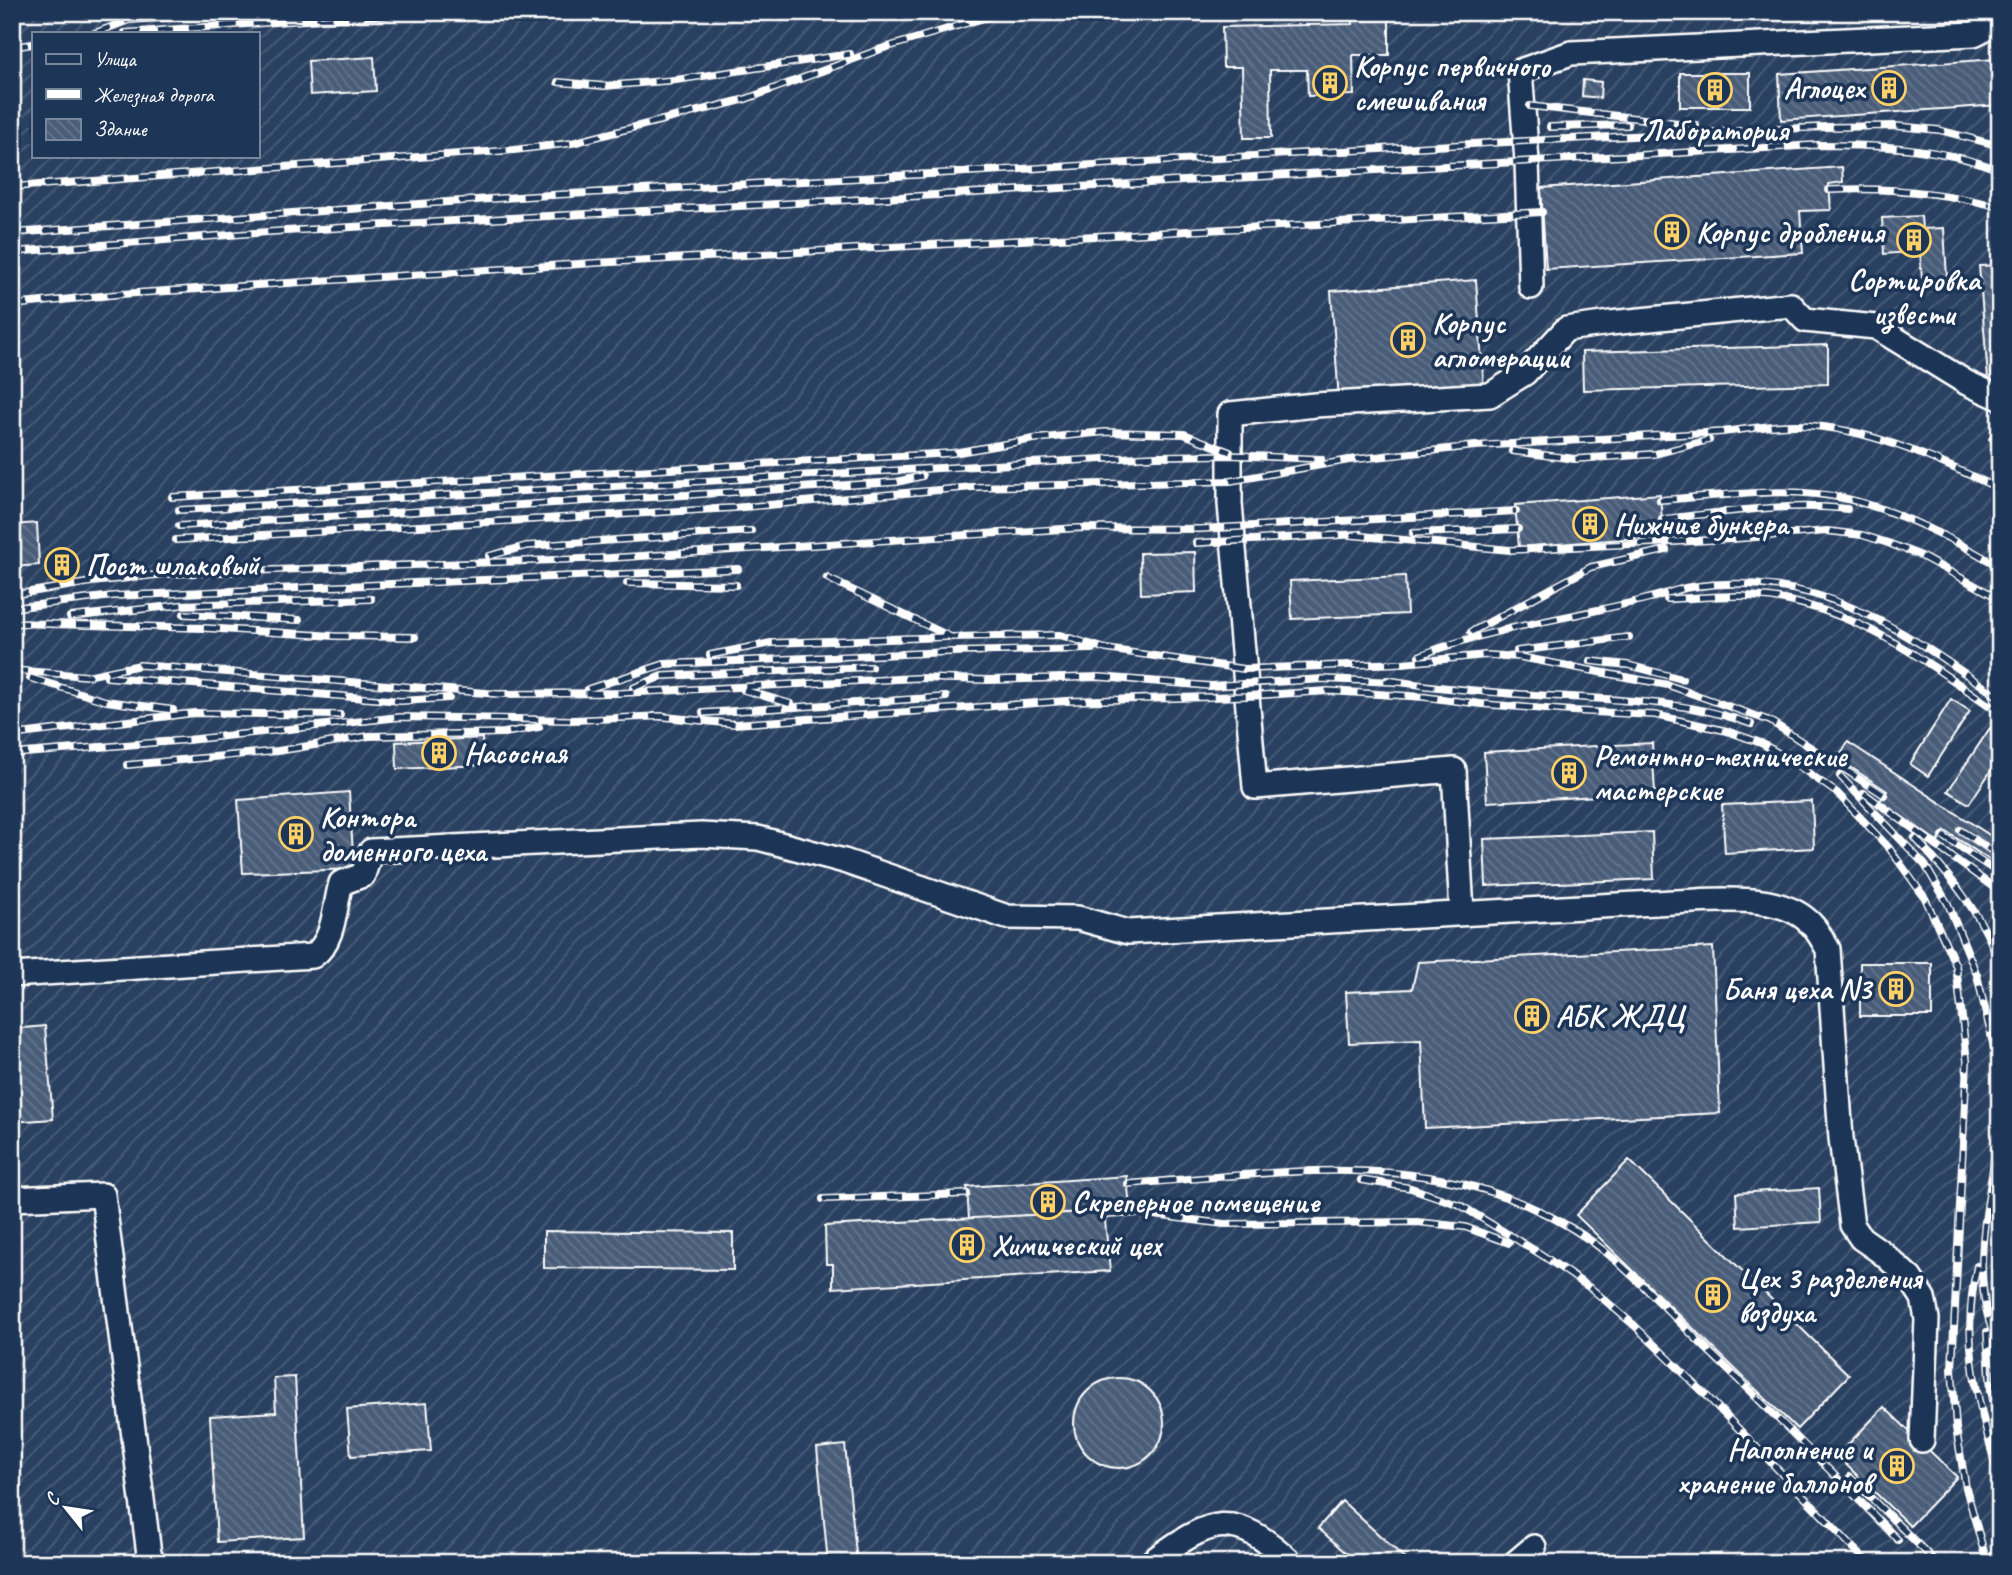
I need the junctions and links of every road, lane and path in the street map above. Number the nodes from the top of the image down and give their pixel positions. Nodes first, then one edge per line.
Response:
1 (2000, 21) edge
2 (1531, 287) dead end
3 (2000, 398) edge
4 (1462, 913) junction
5 (12, 975) edge
6 (12, 1199) edge
7 (1922, 1440) dead end
8 (1534, 1547) dead end
9 (153, 1563) edge
10 (1150, 1563) edge
11 (1292, 1563) edge
12 (1515, 1563) edge

1 - 2 lane
3 - 4 lane
4 - 5 lane
4 - 7 lane
6 - 9 lane
8 - 12 lane
10 - 11 lane

